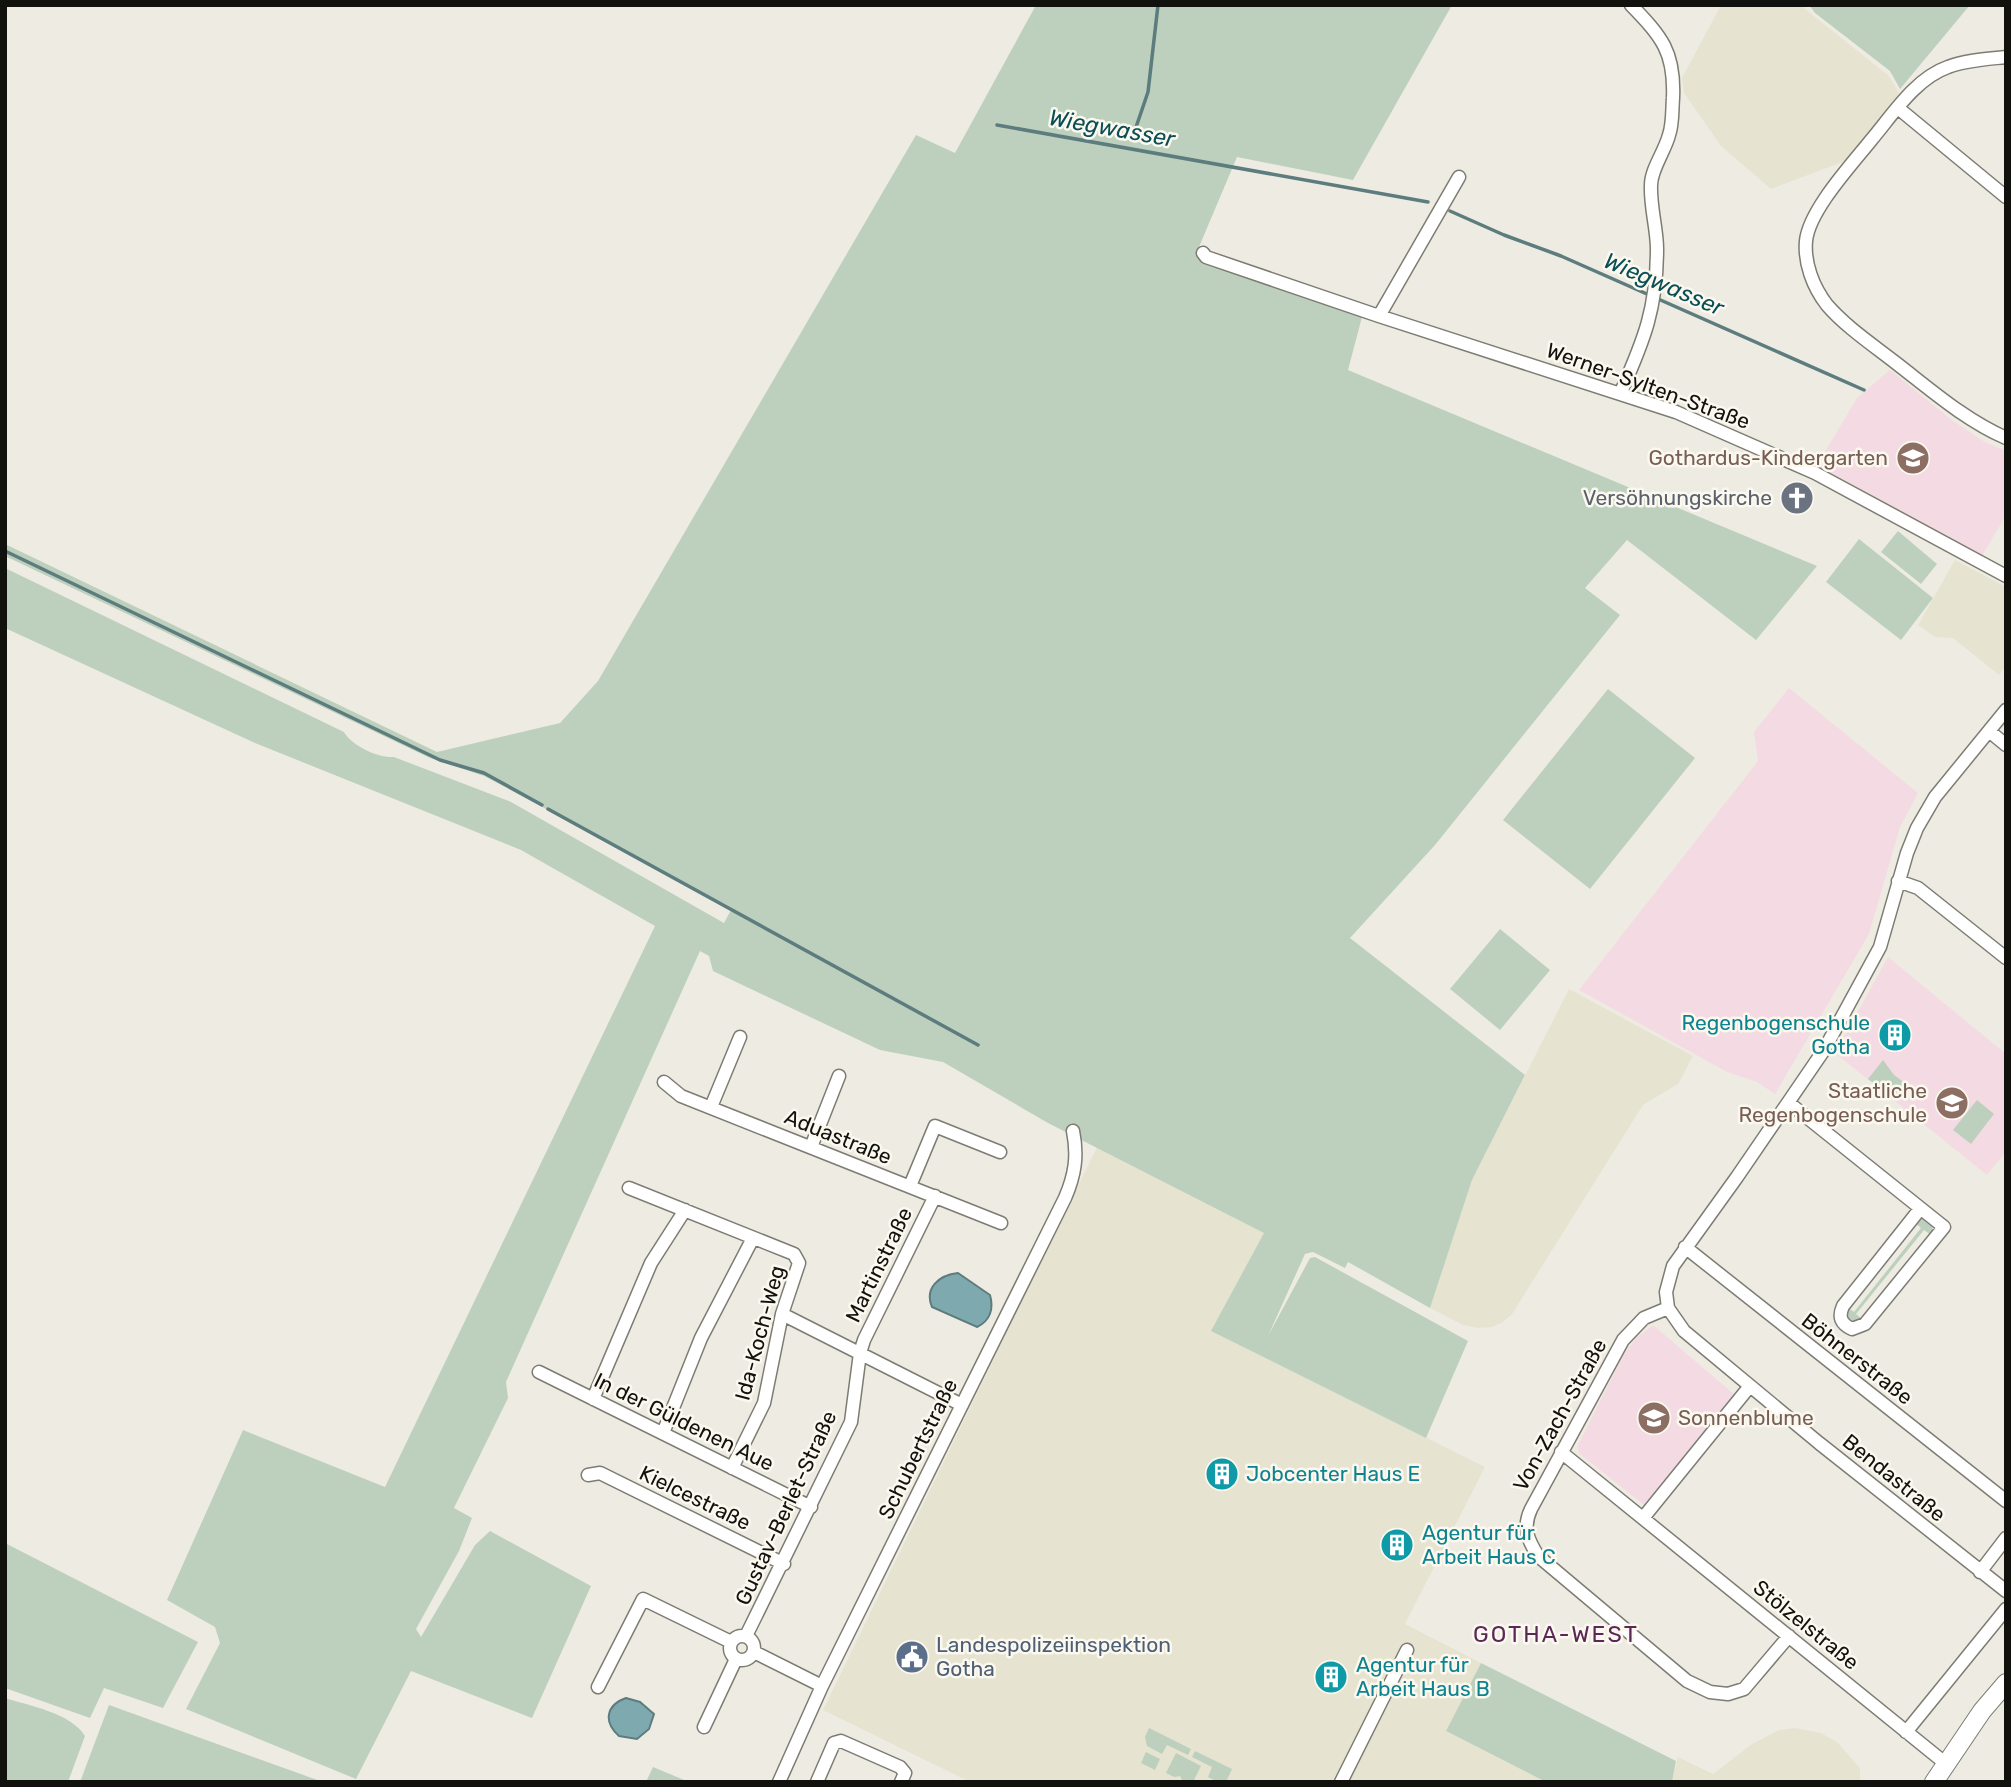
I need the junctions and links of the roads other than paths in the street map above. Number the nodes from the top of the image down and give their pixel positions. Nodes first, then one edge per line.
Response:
1 (1631, 5) edge
2 (2006, 57) edge
3 (1898, 108) junction
4 (1459, 177) dead end
5 (2006, 197) edge
6 (1203, 253) dead end
7 (1379, 316) junction
8 (1621, 393) junction
9 (2006, 438) edge
10 (2006, 576) edge
11 (2006, 710) edge
12 (1989, 731) junction
13 (2006, 745) edge
14 (1898, 881) junction
15 (2006, 958) edge
16 (740, 1037) dead end
17 (839, 1076) dead end
18 (664, 1082) dead end
19 (1789, 1103) junction
20 (711, 1107) junction
21 (1073, 1131) dead end
22 (811, 1147) junction
23 (1000, 1152) dead end
24 (911, 1186) junction
25 (629, 1188) dead end
26 (936, 1196) junction
27 (1920, 1209) junction
28 (685, 1210) junction
29 (1001, 1223) dead end
30 (753, 1238) junction
31 (1685, 1247) junction
32 (1668, 1308) junction
33 (782, 1314) junction
34 (860, 1353) junction
35 (539, 1372) dead end
36 (1750, 1386) junction
37 (593, 1399) junction
38 (962, 1405) junction
39 (663, 1433) junction
40 (1561, 1452) junction
41 (732, 1468) junction
42 (588, 1475) dead end
43 (2006, 1501) edge
44 (811, 1507) junction
45 (1643, 1518) junction
46 (2006, 1538) edge
47 (784, 1564) junction
48 (1980, 1572) junction
49 (2006, 1591) edge
50 (2006, 1609) edge
51 (746, 1636) junction
52 (1789, 1636) junction
53 (731, 1642) junction
54 (1407, 1650) dead end
55 (754, 1652) junction
56 (736, 1659) junction
57 (2006, 1683) edge
58 (822, 1686) junction
59 (598, 1687) dead end
60 (704, 1727) dead end
61 (1906, 1732) junction
62 (1945, 1763) junction
63 (779, 1782) edge
64 (817, 1782) edge
65 (901, 1782) edge
66 (1341, 1782) edge
67 (1934, 1782) edge

1 - 8 street
2 - 3 street
3 - 5 street
3 - 9 street
4 - 7 street
6 - 7 street, Werner-Sylten-Straße
7 - 8 street, Werner-Sylten-Straße
8 - 10 street, Werner-Sylten-Straße
11 - 12 street
12 - 13 street
12 - 14 street
14 - 15 street
14 - 19 street
16 - 20 street
17 - 22 street
18 - 20 street, Aduastraße
19 - 27 street
19 - 31 street
20 - 22 street, Aduastraße
21 - 38 street, Schubertstraße
22 - 24 street, Aduastraße
23 - 24 street
24 - 26 street, Aduastraße
25 - 28 street, Ida-Koch-Weg
26 - 29 street, Aduastraße
26 - 34 street, Martinstraße
27 - 27 street
28 - 30 street, Ida-Koch-Weg
28 - 37 street
30 - 33 street, Ida-Koch-Weg
30 - 39 street
31 - 32 street
31 - 43 street, Böhnerstraße
32 - 36 street, Bendastraße
32 - 40 street, Von-Zach-Straße
33 - 34 street
33 - 41 street, Ida-Koch-Weg
34 - 38 street
34 - 44 street, Gustav-Berlet-Straße
35 - 37 street, In der Güldenen Aue
36 - 45 street
36 - 48 street, Bendastraße
37 - 39 street, In der Güldenen Aue
38 - 58 street, Schubertstraße
39 - 41 street, In der Güldenen Aue
40 - 45 street, Stölzelstraße
40 - 52 street, Von-Zach-Straße
41 - 44 street, In der Güldenen Aue
42 - 47 street, Kielcestraße
44 - 47 street, Gustav-Berlet-Straße
45 - 52 street, Stölzelstraße
46 - 48 street
47 - 51 street, Gustav-Berlet-Straße
48 - 49 street, Bendastraße
50 - 61 street
51 - 53 street
51 - 55 street
52 - 61 street, Stölzelstraße
53 - 56 street
53 - 59 street
54 - 66 street
55 - 56 street
55 - 58 street
56 - 60 street
57 - 62 main road
58 - 63 street, Schubertstraße
61 - 62 street, Stölzelstraße
62 - 67 main road
64 - 65 street

